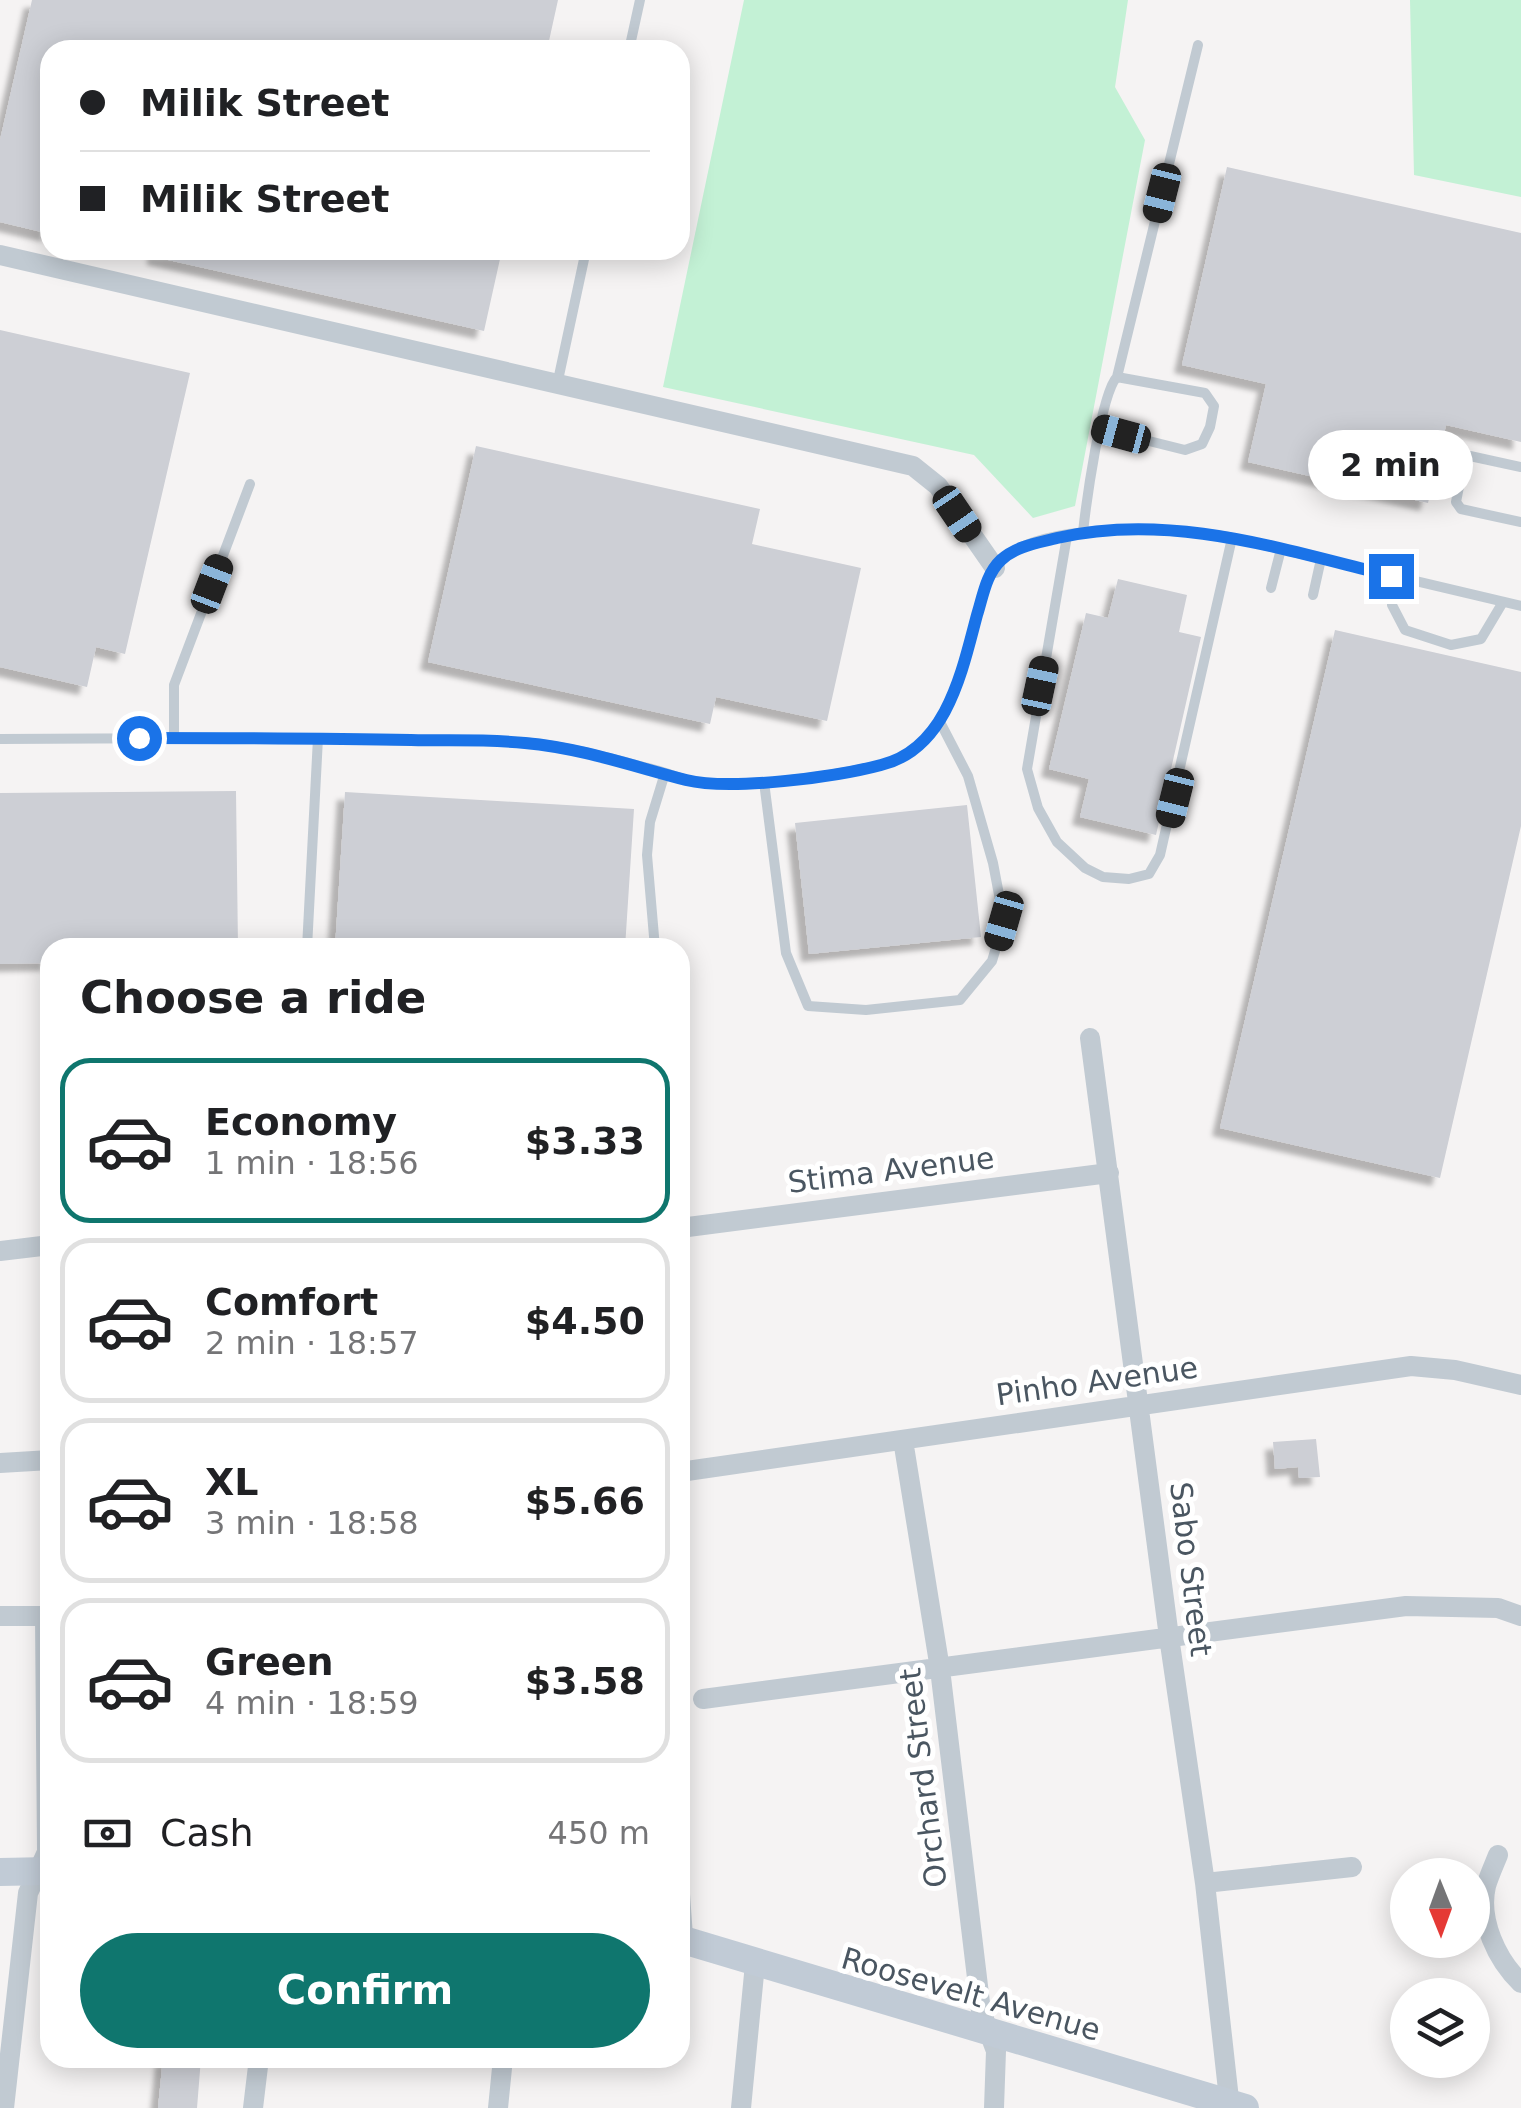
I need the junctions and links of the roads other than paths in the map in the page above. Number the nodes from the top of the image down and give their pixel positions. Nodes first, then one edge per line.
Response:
1 (640, 0) edge
2 (631, 40) edge
3 (1198, 46) dead end
4 (0, 256) edge
5 (584, 260) edge
6 (1117, 377) junction
7 (557, 386) junction
8 (1101, 429) junction
9 (1521, 467) edge
10 (250, 484) dead end
11 (1521, 522) edge
12 (1083, 532) junction
13 (1066, 536) junction
14 (1232, 538) junction
15 (1281, 549) junction
16 (1321, 559) junction
17 (995, 568) junction
18 (1391, 576) junction
19 (1272, 588) dead end
20 (1313, 596) dead end
21 (1503, 602) junction
22 (1521, 606) edge
23 (939, 720) junction
24 (174, 738) junction
25 (318, 738) junction
26 (0, 739) edge
27 (665, 772) junction
28 (764, 782) junction
29 (308, 938) edge
30 (655, 938) edge
31 (1090, 1038) dead end
32 (1109, 1172) junction
33 (690, 1227) edge
34 (40, 1246) edge
35 (0, 1251) edge
36 (1521, 1384) edge
37 (1140, 1405) junction
38 (903, 1440) junction
39 (40, 1461) edge
40 (0, 1463) edge
41 (690, 1471) edge
42 (0, 1616) edge
43 (40, 1616) edge
44 (1521, 1616) edge
45 (1168, 1637) junction
46 (940, 1669) junction
47 (703, 1700) dead end
48 (1498, 1855) dead end
49 (1352, 1867) dead end
50 (40, 1871) edge
51 (0, 1872) edge
52 (40, 1875) edge
53 (1205, 1883) junction
54 (690, 1943) edge
55 (755, 1964) junction
56 (1521, 1982) edge
57 (988, 2033) junction
58 (257, 2068) edge
59 (502, 2068) edge
60 (1235, 2107) edge
61 (4, 2108) edge
62 (254, 2108) edge
63 (498, 2108) edge
64 (741, 2108) edge
65 (994, 2108) edge

1 - 2 lane
3 - 6 lane
4 - 7 street
5 - 7 lane
6 - 8 lane
6 - 8 lane
7 - 17 street
8 - 12 lane
9 - 11 lane
10 - 24 lane
12 - 13 lane
12 - 14 lane
13 - 14 lane
13 - 17 lane
14 - 15 lane
15 - 16 lane
15 - 19 lane
16 - 18 lane
16 - 20 lane
17 - 23 lane
18 - 21 lane
18 - 21 lane
21 - 22 lane
23 - 28 lane
23 - 28 lane
24 - 25 lane
24 - 26 lane
25 - 27 lane
25 - 29 lane
27 - 28 lane
27 - 30 lane
31 - 32 street, Sabo Street
32 - 33 street, Stima Avenue
32 - 37 street, Sabo Street
34 - 35 street
36 - 37 street, Pinho Avenue
37 - 38 street, Pinho Avenue
37 - 45 street, Sabo Street
38 - 41 street, Pinho Avenue
38 - 46 street, Orchard Street
39 - 40 street
42 - 43 street
44 - 45 street
45 - 46 street
45 - 53 street, Sabo Street
46 - 47 street
46 - 57 street, Orchard Street
48 - 56 street
49 - 53 street
50 - 51 main road
52 - 61 street
53 - 60 street, Sabo Street
54 - 55 main road, Roosevelt Avenue
55 - 57 main road, Roosevelt Avenue
55 - 64 street
57 - 60 main road, Roosevelt Avenue
57 - 65 street, Orchard Street
58 - 62 street
59 - 63 street

